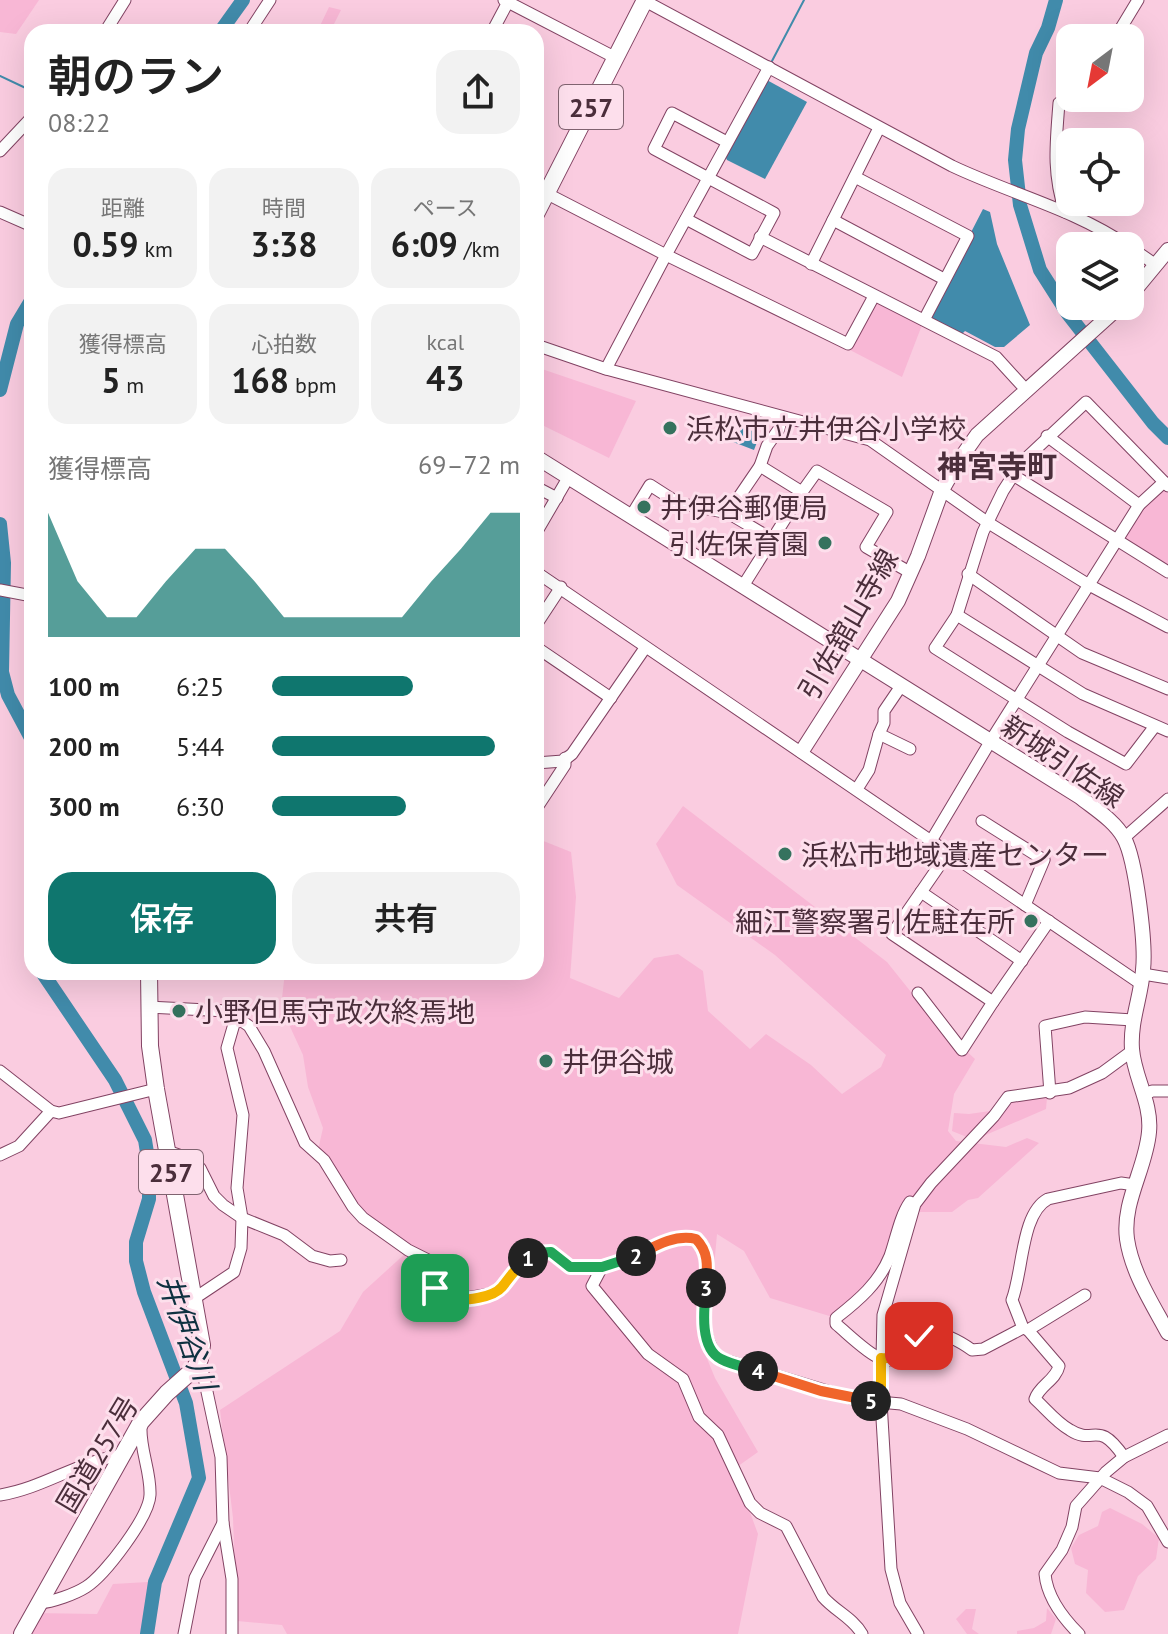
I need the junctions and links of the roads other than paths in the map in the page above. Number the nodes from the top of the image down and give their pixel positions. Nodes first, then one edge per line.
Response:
1 (125, 0) edge
2 (270, 0) edge
3 (645, 0) edge
4 (1138, 0) edge
5 (506, 1) edge
6 (110, 24) edge
7 (254, 24) edge
8 (496, 24) edge
9 (1123, 24) edge
10 (616, 58) junction
11 (769, 67) junction
12 (1058, 112) edge
13 (24, 126) edge
14 (879, 128) junction
15 (727, 142) junction
16 (0, 151) edge
17 (1056, 171) edge
18 (855, 177) junction
19 (707, 178) junction
20 (544, 186) edge
21 (544, 193) edge
22 (1056, 208) edge
23 (0, 212) edge
24 (1078, 216) edge
25 (686, 219) junction
26 (833, 220) junction
27 (24, 222) edge
28 (1106, 232) edge
29 (760, 237) junction
30 (1168, 250) edge
31 (666, 255) junction
32 (1144, 257) edge
33 (811, 264) junction
34 (1156, 265) junction
35 (944, 279) junction
36 (1144, 279) edge
37 (874, 296) junction
38 (924, 320) junction
39 (1105, 320) edge
40 (544, 348) edge
41 (606, 369) junction
42 (1027, 391) junction
43 (782, 417) junction
44 (1047, 436) junction
45 (544, 462) edge
46 (760, 466) junction
47 (1013, 475) junction
48 (568, 478) junction
49 (1166, 484) edge
50 (942, 490) junction
51 (544, 491) edge
52 (802, 492) junction
53 (557, 498) junction
54 (1139, 505) junction
55 (728, 513) junction
56 (631, 516) junction
57 (544, 520) edge
58 (987, 522) junction
59 (772, 539) junction
60 (1118, 539) junction
61 (1168, 572) edge
62 (911, 573) junction
63 (968, 574) junction
64 (544, 577) edge
65 (1089, 585) junction
66 (743, 586) junction
67 (561, 587) junction
68 (0, 590) edge
69 (24, 594) edge
70 (544, 613) edge
71 (957, 615) junction
72 (1168, 627) edge
73 (1057, 636) junction
74 (645, 648) junction
75 (544, 652) edge
76 (861, 661) junction
77 (1039, 666) junction
78 (901, 686) junction
79 (1168, 689) edge
80 (611, 698) junction
81 (1018, 699) junction
82 (1155, 726) junction
83 (1168, 731) edge
84 (879, 734) junction
85 (990, 742) junction
86 (910, 749) dead end
87 (802, 751) junction
88 (565, 758) junction
89 (544, 764) edge
90 (857, 789) junction
91 (544, 797) edge
92 (1168, 799) edge
93 (982, 821) dead end
94 (1124, 838) junction
95 (931, 841) junction
96 (948, 853) junction
97 (921, 892) junction
98 (1025, 905) junction
99 (1049, 921) junction
100 (1022, 961) junction
101 (1168, 978) edge
102 (1142, 979) junction
103 (149, 980) edge
104 (918, 993) dead end
105 (993, 1002) junction
106 (148, 1007) junction
107 (236, 1017) junction
108 (1133, 1020) junction
109 (1132, 1051) junction
110 (0, 1071) edge
111 (156, 1089) junction
112 (1168, 1091) edge
113 (1050, 1093) junction
114 (1144, 1095) junction
115 (51, 1111) junction
116 (167, 1151) junction
117 (0, 1155) edge
118 (1135, 1185) junction
119 (920, 1197) junction
120 (242, 1218) junction
121 (341, 1260) dead end
122 (602, 1267) junction
123 (1085, 1295) dead end
124 (195, 1298) junction
125 (1026, 1329) junction
126 (1168, 1333) edge
127 (881, 1358) junction
128 (197, 1364) junction
129 (881, 1402) junction
130 (141, 1422) junction
131 (1168, 1435) edge
132 (123, 1455) junction
133 (1124, 1457) junction
134 (1100, 1478) junction
135 (0, 1495) edge
136 (223, 1523) junction
137 (1168, 1542) edge
138 (39, 1603) junction
139 (22, 1634) edge
140 (184, 1634) edge
141 (232, 1634) edge
142 (862, 1634) edge
143 (918, 1634) edge
144 (1079, 1634) edge

1 - 6 street
2 - 7 street
3 - 10 highway, 257
3 - 11 street
4 - 9 street
5 - 8 street
5 - 10 street
10 - 20 highway, 257
11 - 14 street
11 - 15 street
12 - 17 street
13 - 16 street
14 - 18 street
14 - 22 street
15 - 19 street
15 - 19 street
18 - 26 street
18 - 35 street
19 - 25 street
19 - 29 street
21 - 31 street
23 - 27 street
24 - 28 street
25 - 29 street
25 - 31 street
26 - 33 street
26 - 35 street
29 - 33 street
30 - 34 main road
31 - 37 street
31 - 41 street
32 - 34 street
33 - 37 street
34 - 36 main road
35 - 38 street
37 - 38 street
38 - 42 street
39 - 42 main road, 引佐舘山寺線
40 - 41 street
41 - 43 street
42 - 50 main road, 引佐舘山寺線
43 - 46 street
43 - 50 street
44 - 47 street
44 - 49 street
44 - 54 street
45 - 48 main road, 新城引佐線
46 - 52 street
46 - 55 street
47 - 58 street
47 - 60 street
48 - 53 street
48 - 56 main road, 新城引佐線
49 - 54 street
50 - 58 street
50 - 62 main road, 引佐舘山寺線
51 - 53 street
52 - 59 street
52 - 62 street
53 - 57 street
54 - 60 street
55 - 56 street
55 - 59 street
56 - 66 main road, 新城引佐線
58 - 63 street
58 - 65 street
59 - 66 street
60 - 61 street
60 - 65 street
62 - 76 main road, 引佐舘山寺線
63 - 71 street
63 - 73 street
64 - 67 street
65 - 72 street
65 - 73 street
66 - 76 main road, 新城引佐線
67 - 70 street
67 - 74 street
68 - 69 street
71 - 77 street
71 - 81 street
73 - 77 street
73 - 79 street
74 - 80 street
74 - 87 street
75 - 80 street
76 - 78 main road, 新城引佐線
76 - 87 main road, 引佐舘山寺線
77 - 81 street
77 - 82 street
78 - 84 street
78 - 85 main road, 新城引佐線
80 - 88 street
81 - 82 street
81 - 85 street
82 - 83 street
84 - 86 street
84 - 90 street
85 - 94 main road, 新城引佐線
85 - 95 street
87 - 90 street
88 - 89 street
88 - 91 street
90 - 95 street
92 - 94 street
93 - 98 street
94 - 102 main road, 新城引佐線
95 - 96 street
96 - 97 street
96 - 98 street
97 - 100 street
97 - 105 street
98 - 99 street
99 - 100 street
99 - 102 street
100 - 105 street
101 - 102 street
102 - 108 main road, 新城引佐線
103 - 106 highway, 257
104 - 105 street
106 - 107 street
106 - 111 highway, 257
107 - 120 street
107 - 122 street
108 - 109 main road, 新城引佐線
108 - 113 street
109 - 113 street
109 - 114 main road, 新城引佐線
110 - 115 street
111 - 115 street
111 - 116 highway, 257
112 - 114 street
113 - 119 street
114 - 118 main road, 新城引佐線
115 - 117 street
116 - 120 street
116 - 124 highway, 257
118 - 125 street
118 - 126 main road, 新城引佐線
119 - 127 street
119 - 127 street
120 - 121 street
120 - 124 street
122 - 129 street
122 - 142 street
123 - 125 street
124 - 128 highway, 257
125 - 127 street
125 - 133 street
127 - 129 street
128 - 130 highway, 国道257号
128 - 136 street
129 - 134 street
129 - 143 street
130 - 132 highway, 国道257号
130 - 138 street
131 - 133 street
132 - 135 street
132 - 138 highway, 国道257号
133 - 134 street
134 - 137 street
134 - 144 street
136 - 140 street
136 - 141 street
138 - 139 highway, 国道257号

